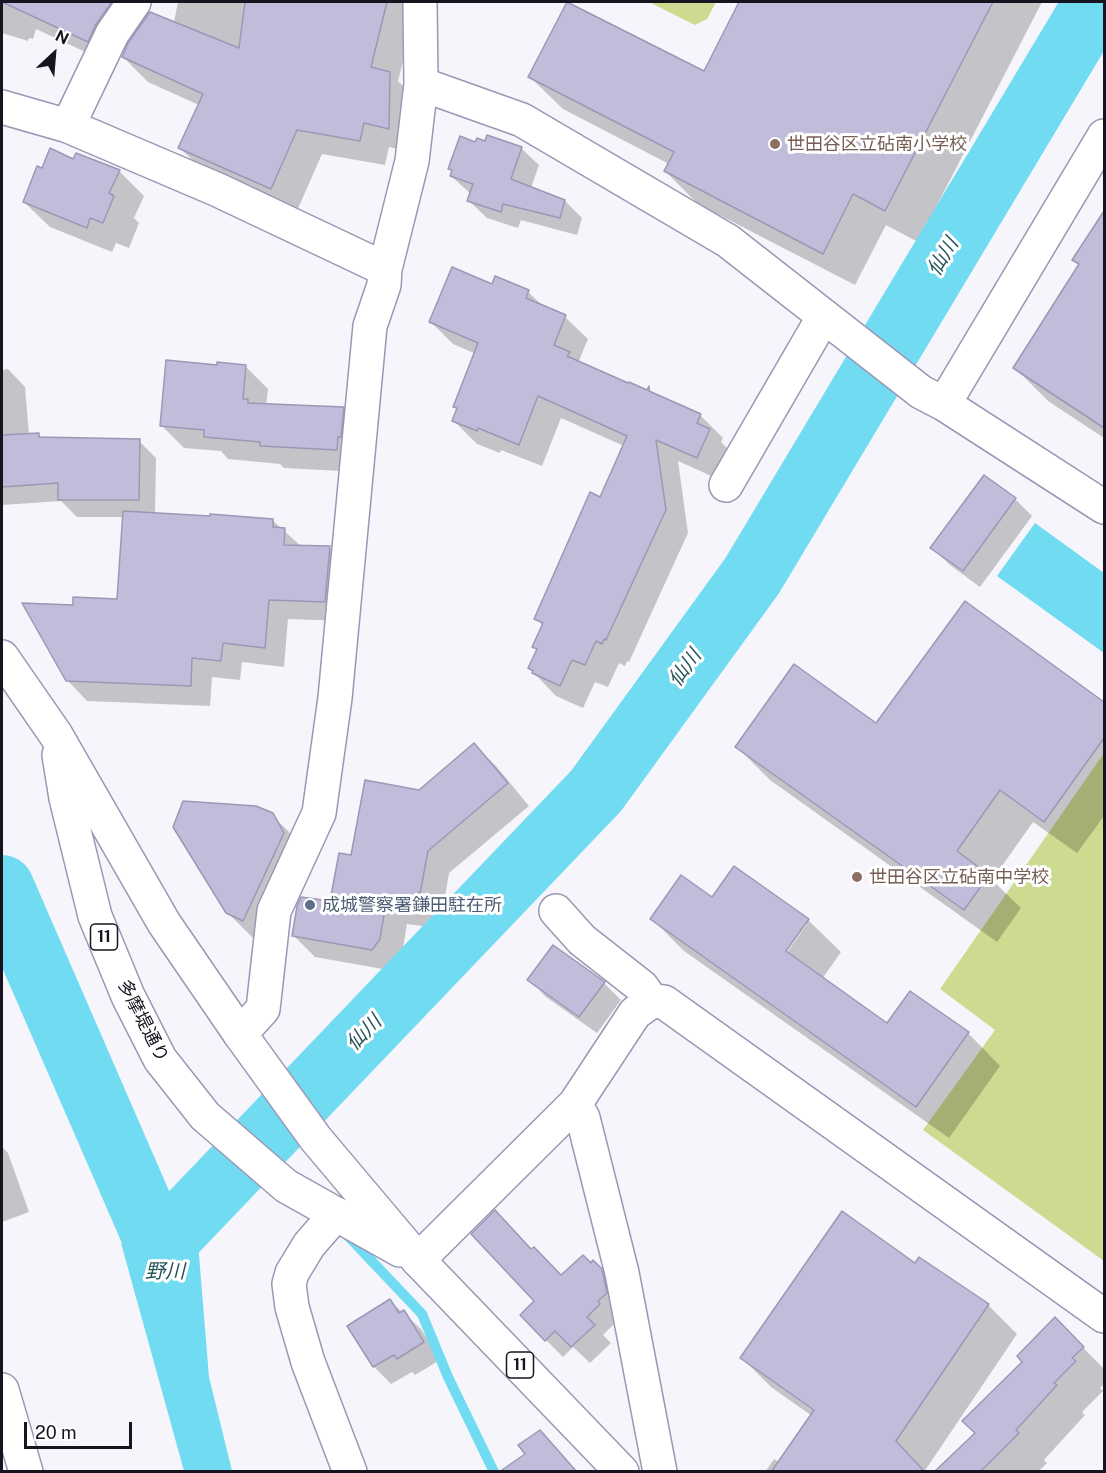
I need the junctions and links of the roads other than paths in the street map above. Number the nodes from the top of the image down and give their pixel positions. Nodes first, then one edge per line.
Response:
1 (134, 2) edge
2 (420, 2) edge
3 (421, 84) junction
4 (2, 107) edge
5 (68, 126) junction
6 (1104, 136) edge
7 (385, 269) junction
8 (835, 325) junction
9 (933, 398) junction
10 (726, 485) dead end
11 (1104, 507) edge
12 (2, 657) edge
13 (56, 735) junction
14 (556, 911) dead end
15 (652, 1001) junction
16 (240, 1034) junction
17 (575, 1104) junction
18 (336, 1214) junction
19 (418, 1260) junction
20 (1104, 1316) edge
21 (2, 1390) edge
22 (26, 1472) edge
23 (350, 1472) edge
24 (622, 1472) edge
25 (660, 1472) edge

1 - 5 street
2 - 3 street
3 - 7 street
3 - 8 street
4 - 5 street
5 - 7 street
6 - 9 street
7 - 16 street
8 - 9 street
8 - 10 street
9 - 11 street
12 - 13 street, 多摩堤通り / 11
13 - 16 street, 多摩堤通り / 11
13 - 18 street, 多摩堤通り / 11
14 - 15 street
15 - 17 street
15 - 20 street
16 - 19 street, 多摩堤通り / 11
17 - 19 street
17 - 25 street
18 - 19 street, 多摩堤通り / 11
18 - 23 street
19 - 24 street, 多摩堤通り / 11
21 - 22 street

